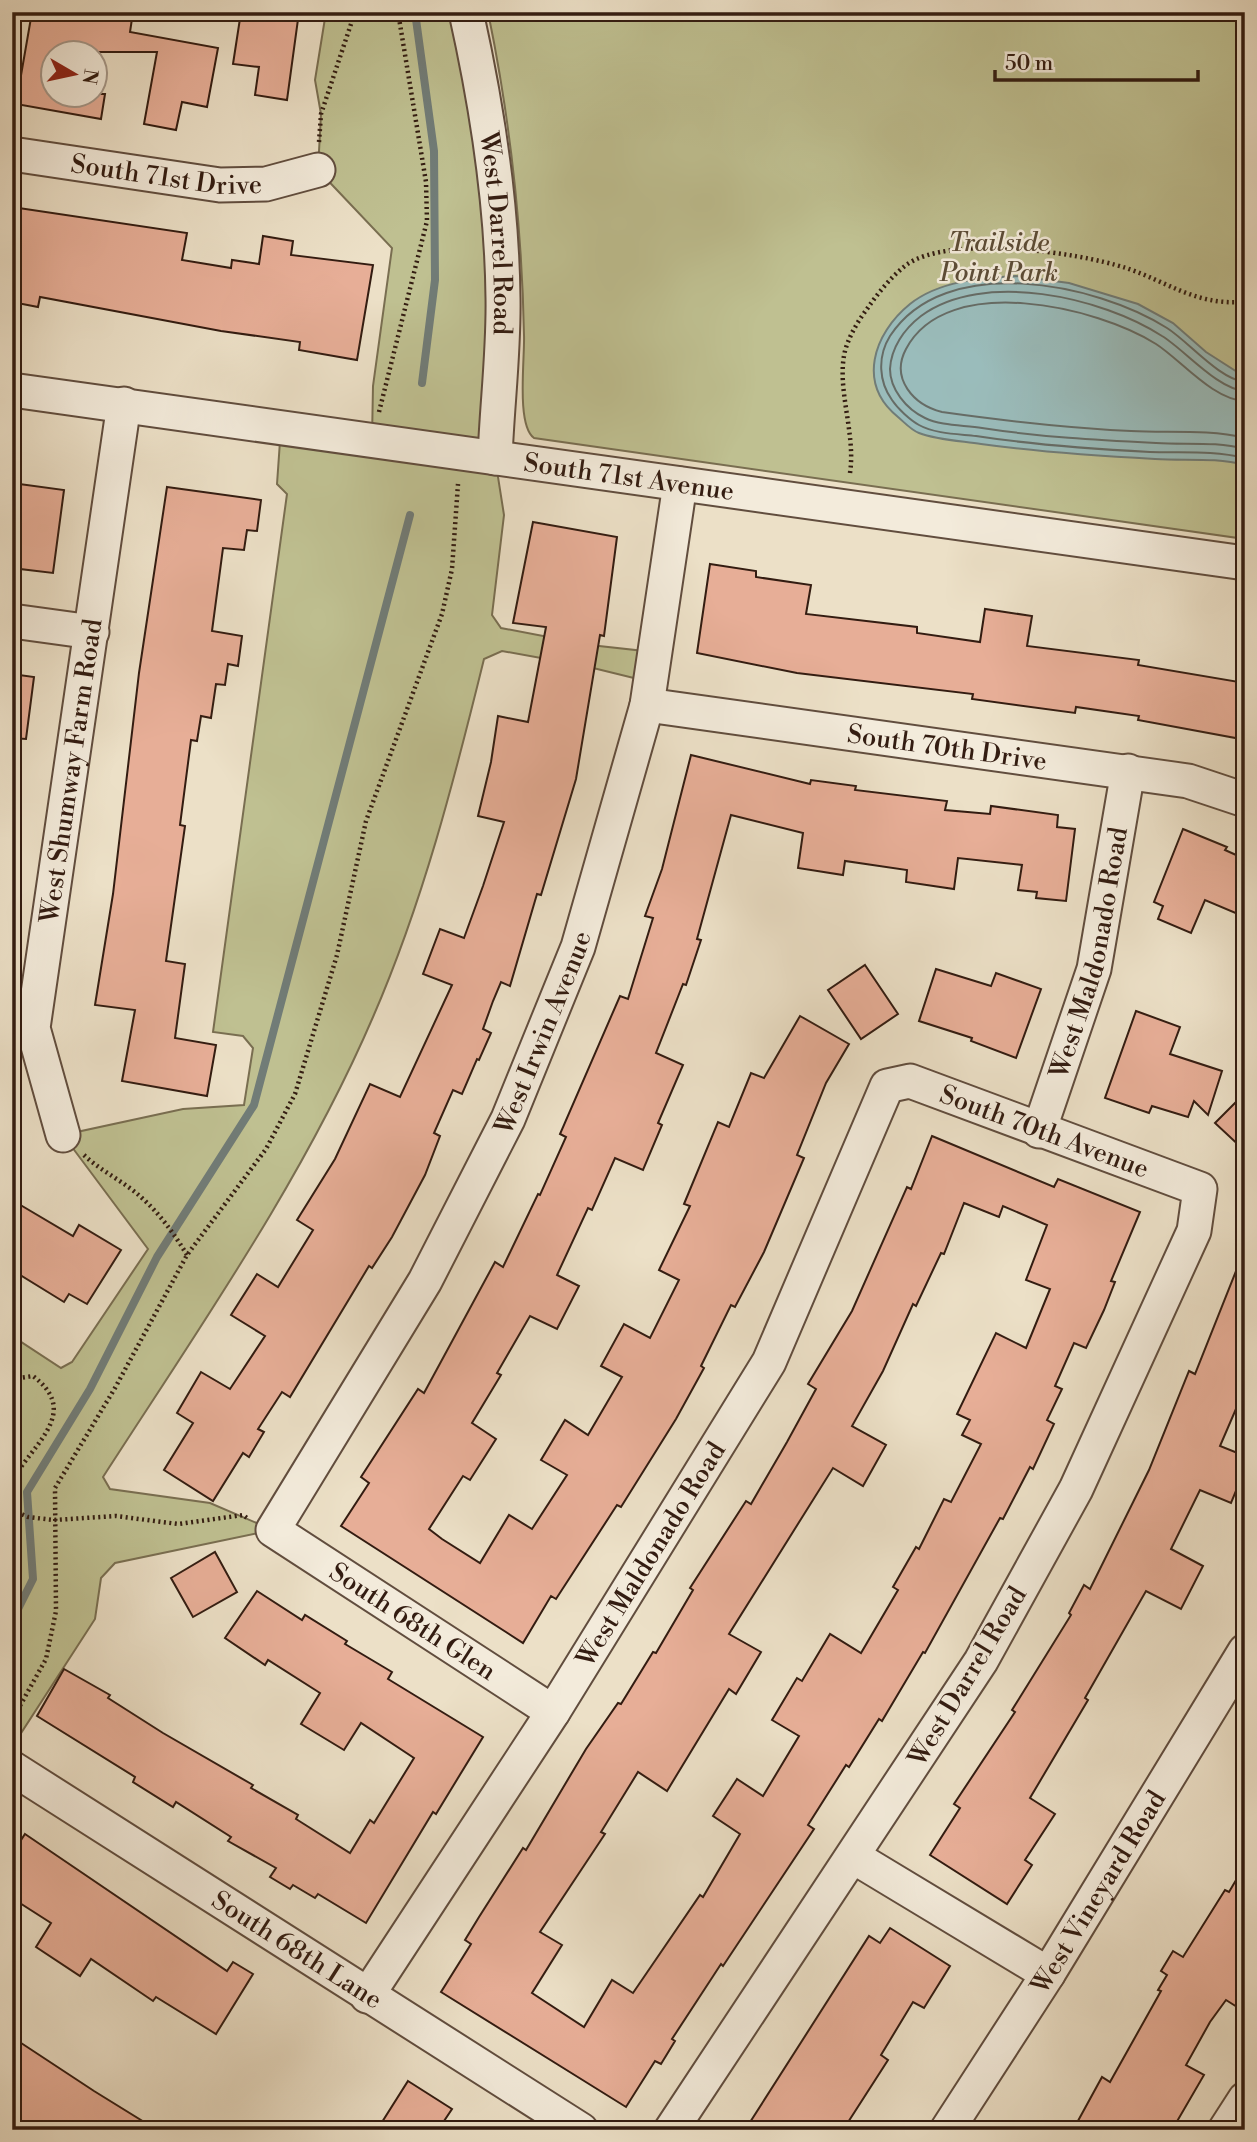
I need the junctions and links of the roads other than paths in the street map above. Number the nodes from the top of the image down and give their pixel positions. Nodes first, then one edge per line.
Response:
1 (466, 12) edge
2 (12, 153) edge
3 (318, 170) road end
4 (12, 390) edge
5 (124, 404) junction
6 (495, 458) junction
7 (680, 484) junction
8 (1245, 563) edge
9 (12, 621) edge
10 (92, 632) junction
11 (647, 705) junction
12 (1128, 771) junction
13 (1245, 800) edge
14 (887, 1086) joint
15 (1039, 1131) junction
16 (63, 1135) road end
17 (1200, 1189) joint
18 (273, 1530) joint
19 (1241, 1669) edge
20 (553, 1712) junction
21 (12, 1768) edge
22 (854, 1857) junction
23 (1048, 1974) junction
24 (367, 1996) junction
25 (1245, 2099) edge
26 (581, 2130) edge
27 (671, 2130) edge
28 (947, 2130) edge
29 (1225, 2130) edge

1 - 6 street, West Darrel Road
2 - 3 street, South 71st Drive
4 - 5 street, South 71st Avenue
5 - 6 street, South 71st Avenue
5 - 10 street, West Shumway Farm Road
6 - 7 street, South 71st Avenue
7 - 8 street, South 71st Avenue
7 - 11 street, West Irwin Avenue
9 - 10 street
10 - 16 street, West Shumway Farm Road
11 - 12 street, South 70th Drive
11 - 18 street, West Irwin Avenue
12 - 13 street, South 70th Drive
12 - 15 street, West Maldonado Road
14 - 15 street, South 70th Avenue
14 - 20 street, West Maldonado Road
15 - 17 street, South 70th Avenue
17 - 22 street, West Darrel Road
18 - 20 street, South 68th Glen
19 - 23 street, West Vineyard Road
20 - 24 street, West Maldonado Road
21 - 24 street, South 68th Lane
22 - 23 street
22 - 27 street, West Darrel Road
23 - 28 street, West Vineyard Road
24 - 26 street, South 68th Lane
25 - 29 street

